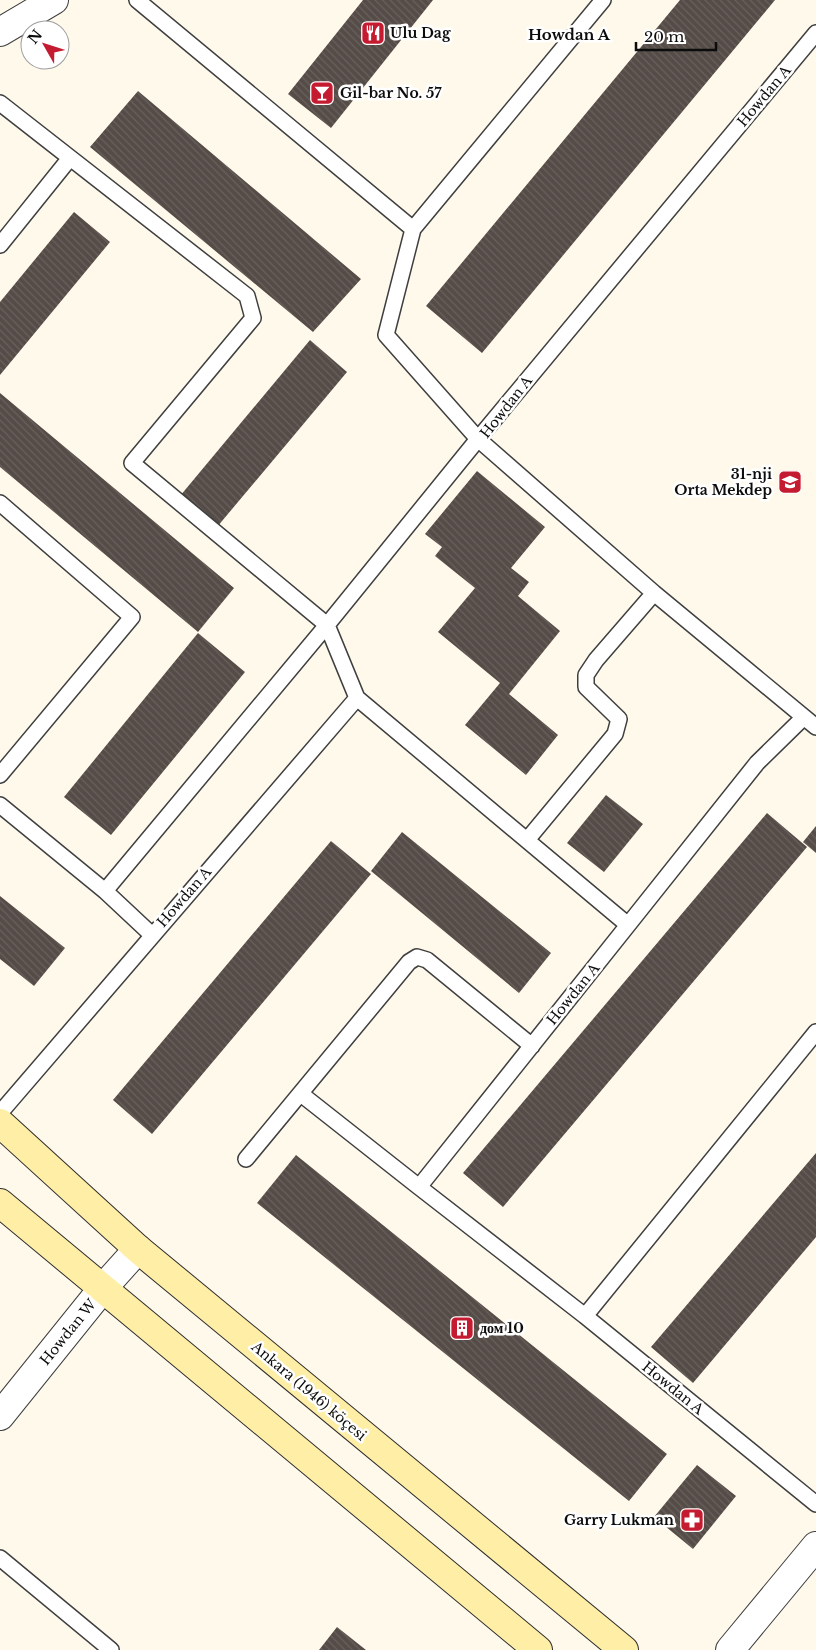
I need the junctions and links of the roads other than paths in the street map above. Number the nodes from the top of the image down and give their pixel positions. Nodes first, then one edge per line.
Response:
1 (54, 0) edge
2 (138, 0) edge
3 (603, 0) edge
4 (0, 32) edge
5 (816, 33) edge
6 (0, 104) edge
7 (70, 158) junction
8 (413, 229) junction
9 (0, 245) edge
10 (478, 439) junction
11 (0, 503) edge
12 (654, 593) junction
13 (327, 625) junction
14 (356, 698) junction
15 (803, 718) junction
16 (816, 727) edge
17 (0, 775) edge
18 (0, 805) edge
19 (527, 840) junction
20 (104, 890) junction
21 (628, 925) junction
22 (152, 935) junction
23 (816, 1032) edge
24 (532, 1046) junction
25 (301, 1094) junction
26 (0, 1113) edge
27 (0, 1123) edge
28 (246, 1159) dead end
29 (420, 1187) junction
30 (0, 1203) edge
31 (138, 1249) junction
32 (103, 1288) junction
33 (585, 1316) junction
34 (0, 1416) edge
35 (816, 1504) edge
36 (816, 1546) edge
37 (0, 1558) edge
38 (111, 1650) edge
39 (538, 1650) edge
40 (624, 1650) edge
41 (730, 1650) edge

1 - 4 street
2 - 8 lane
3 - 8 lane
5 - 10 lane, Howdan A
6 - 7 lane
7 - 9 lane
7 - 13 lane
8 - 10 lane
10 - 12 lane, Howdan A
10 - 13 lane
11 - 17 lane
12 - 15 lane, Howdan A
12 - 19 lane
13 - 14 lane
13 - 20 lane
14 - 19 lane
14 - 22 lane, Howdan A
15 - 16 lane, Howdan A
15 - 21 lane, Howdan A
18 - 20 lane, Howdan A
19 - 21 lane
20 - 22 lane, Howdan A
21 - 24 lane, Howdan A
22 - 26 lane, Howdan A
23 - 33 lane
24 - 25 lane
24 - 29 lane, Howdan A
25 - 28 lane
25 - 29 lane
27 - 31 main road, Ankara (1946) köçesi
29 - 33 lane, Howdan A
30 - 32 main road
31 - 32 street, Howdan W
31 - 40 main road, Ankara (1946) köçesi
32 - 34 street, Howdan W
32 - 39 main road
33 - 35 lane, Howdan A
36 - 41 street
37 - 38 lane

